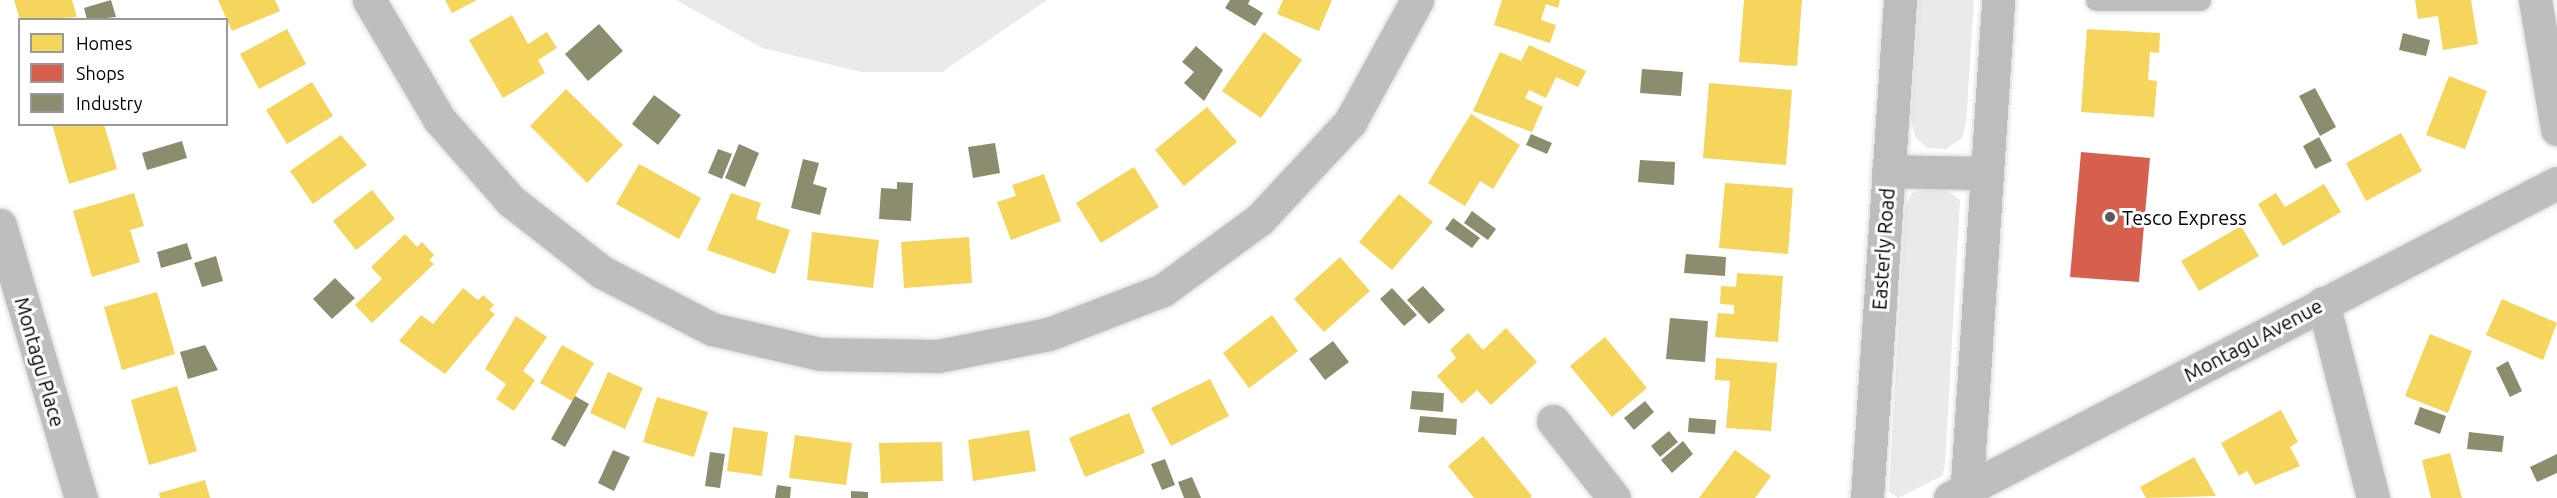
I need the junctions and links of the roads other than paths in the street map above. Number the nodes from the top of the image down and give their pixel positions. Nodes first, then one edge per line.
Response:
1 (369, 0) edge
2 (1418, 0) edge
3 (1900, 0) edge
4 (1998, 0) edge
5 (2096, 0) edge
6 (2200, 0) edge
7 (2535, 0) edge
8 (2557, 129) edge
9 (1888, 171) junction
10 (1987, 173) junction
11 (2557, 183) edge
12 (0, 225) edge
13 (2323, 303) junction
14 (1553, 421) dead end
15 (1961, 495) edge
16 (81, 498) edge
17 (1614, 498) edge
18 (1867, 498) edge
19 (2373, 498) edge

1 - 2 street
3 - 9 main road, Easterly Road
4 - 10 main road
5 - 6 lane
7 - 8 street
9 - 10 main road
9 - 18 main road, Easterly Road
10 - 15 main road
11 - 13 street, Montagu Avenue
12 - 16 street, Montagu Place
13 - 15 street, Montagu Avenue
13 - 19 street
14 - 17 street

